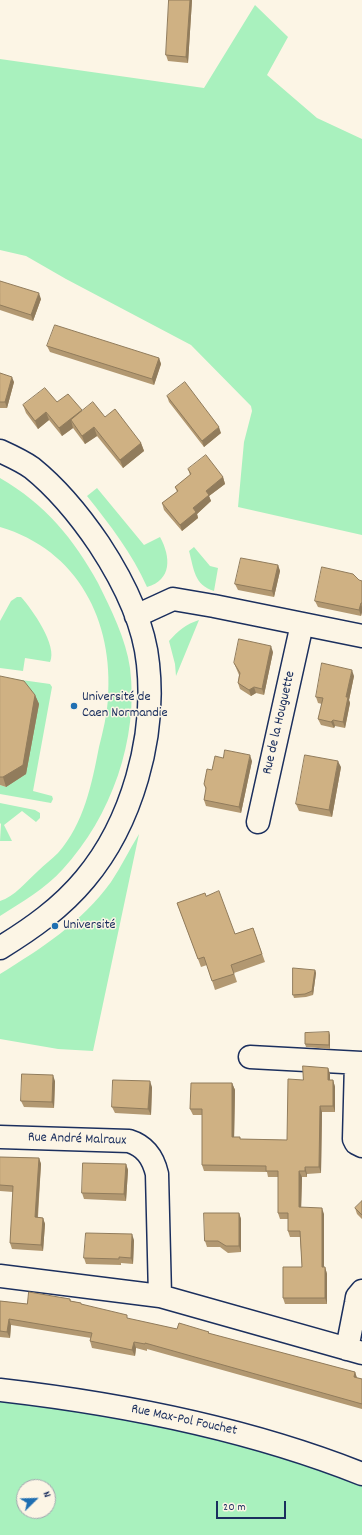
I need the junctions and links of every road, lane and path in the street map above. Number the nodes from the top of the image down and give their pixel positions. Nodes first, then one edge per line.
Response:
1 (0, 451) edge
2 (136, 616) junction
3 (302, 624) junction
4 (362, 636) edge
5 (258, 822) dead end
6 (0, 948) edge
7 (250, 1057) dead end
8 (359, 1063) edge
9 (0, 1137) edge
10 (360, 1146) edge
11 (0, 1276) edge
12 (362, 1291) edge
13 (160, 1296) junction
14 (355, 1351) edge
15 (0, 1390) edge
16 (362, 1474) edge

1 - 2 street
2 - 3 street
2 - 6 street
3 - 4 street
3 - 5 street, Rue de la Houguette
7 - 8 street
8 - 10 street
9 - 13 street, Rue André Malraux
11 - 13 street
12 - 14 street
13 - 14 street
15 - 16 street, Rue Max-Pol Fouchet

